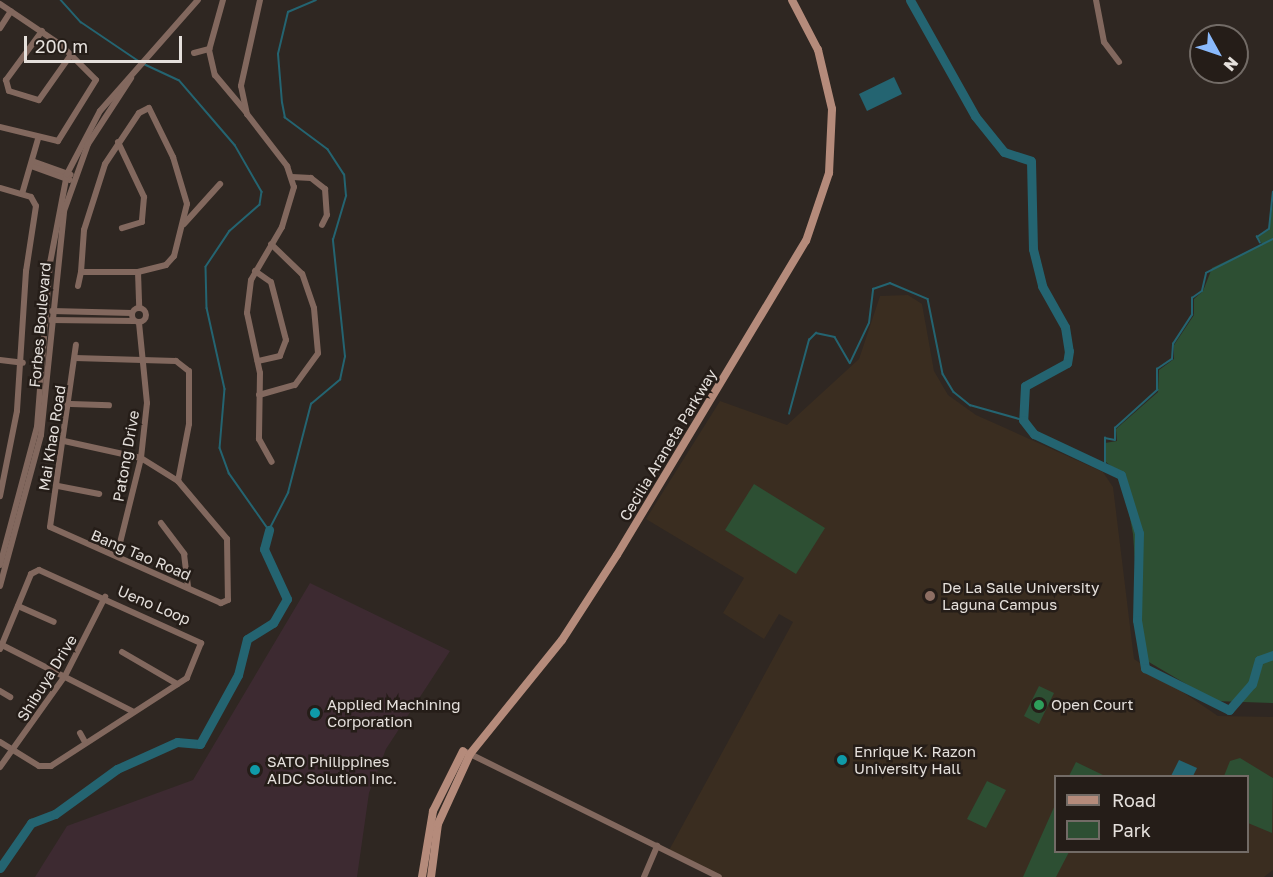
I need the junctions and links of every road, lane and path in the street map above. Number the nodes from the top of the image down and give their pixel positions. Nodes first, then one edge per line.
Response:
1 (198, 0) edge
2 (223, 0) edge
3 (260, 0) edge
4 (792, 0) edge
5 (1096, 0) edge
6 (0, 4) edge
7 (11, 11) junction
8 (0, 28) edge
9 (42, 31) junction
10 (209, 49) junction
11 (194, 53) dead end
12 (70, 56) junction
13 (1119, 62) dead end
14 (241, 86) junction
15 (227, 91) junction
16 (247, 114) junction
17 (0, 127) edge
18 (38, 140) junction
19 (118, 142) junction
20 (31, 164) junction
21 (70, 177) junction
22 (292, 177) junction
23 (220, 183) dead end
24 (0, 188) edge
25 (22, 194) junction
26 (184, 224) junction
27 (322, 225) dead end
28 (122, 228) dead end
29 (271, 244) junction
30 (255, 271) junction
31 (81, 272) junction
32 (138, 272) junction
33 (78, 286) dead end
34 (139, 308) junction
35 (51, 311) junction
36 (132, 313) junction
37 (52, 320) junction
38 (137, 322) junction
39 (76, 345) dead end
40 (75, 358) junction
41 (0, 360) edge
42 (258, 361) junction
43 (143, 362) junction
44 (23, 363) junction
45 (260, 395) junction
46 (71, 404) junction
47 (109, 405) dead end
48 (64, 441) junction
49 (141, 458) junction
50 (272, 462) dead end
51 (3, 471) edge
52 (178, 481) junction
53 (58, 486) junction
54 (99, 494) dead end
55 (0, 496) edge
56 (49, 522) joint
57 (161, 523) dead end
58 (117, 555) junction
59 (0, 565) edge
60 (0, 586) edge
61 (188, 587) junction
62 (105, 597) junction
63 (18, 606) junction
64 (54, 622) dead end
65 (1, 647) edge
66 (122, 652) dead end
67 (65, 676) junction
68 (177, 684) junction
69 (0, 692) edge
70 (10, 697) dead end
71 (132, 711) junction
72 (80, 733) dead end
73 (0, 742) edge
74 (85, 742) junction
75 (14, 751) junction
76 (467, 752) junction
77 (0, 767) edge
78 (657, 846) junction
79 (422, 877) edge
80 (431, 877) edge
81 (644, 877) edge
82 (719, 877) edge

1 - 21 street, Forbes Boulevard
2 - 10 street
3 - 14 street
4 - 76 street, Cecilia Araneta Parkway
5 - 13 street
6 - 7 street
7 - 8 street
7 - 9 street
9 - 12 street
9 - 12 street
10 - 11 street
10 - 15 street
12 - 18 street
14 - 15 street
14 - 16 street
15 - 16 street
16 - 22 street
17 - 18 street
18 - 20 street
19 - 26 street
19 - 28 street
19 - 31 street
20 - 21 street
20 - 25 street
21 - 35 street, Forbes Boulevard
22 - 27 street
22 - 29 street
23 - 26 street
24 - 25 street
25 - 44 street
26 - 32 street
29 - 30 street
29 - 45 street
30 - 42 street
30 - 42 street
31 - 32 street
31 - 33 street
32 - 34 street
34 - 36 street
34 - 38 street
35 - 36 street
35 - 37 street, Forbes Boulevard
36 - 38 street
37 - 38 street
37 - 59 street, Forbes Boulevard
37 - 60 street, Forbes Boulevard
38 - 43 street, Patong Drive
39 - 40 street, Mai Khao Road
40 - 43 street
40 - 46 street, Mai Khao Road
41 - 44 street
42 - 45 street
43 - 49 street, Patong Drive
43 - 52 street
44 - 51 street
45 - 50 street
46 - 47 street
46 - 48 street, Mai Khao Road
48 - 49 street
48 - 53 street, Mai Khao Road
49 - 52 street
49 - 58 street, Patong Drive
51 - 55 street
52 - 61 street, Bang Tao Road
53 - 54 street
53 - 56 street, Mai Khao Road
56 - 58 street, Bang Tao Road
57 - 61 street
58 - 61 street, Bang Tao Road
62 - 63 street, Ueno Loop
62 - 67 street, Shibuya Drive
62 - 68 street, Ueno Loop
63 - 64 street
63 - 65 street, Ueno Loop
65 - 67 street
66 - 68 street
67 - 71 street
67 - 75 street, Shibuya Drive
68 - 71 street, Ueno Loop
69 - 70 street
71 - 74 street, Ueno Loop
72 - 74 street
73 - 75 street, Ueno Loop
74 - 75 street, Ueno Loop
75 - 77 street, Shibuya Drive
76 - 78 street
76 - 79 street, Cecilia Araneta Parkway
76 - 80 street, Cecilia Araneta Parkway
78 - 81 street
78 - 82 street

